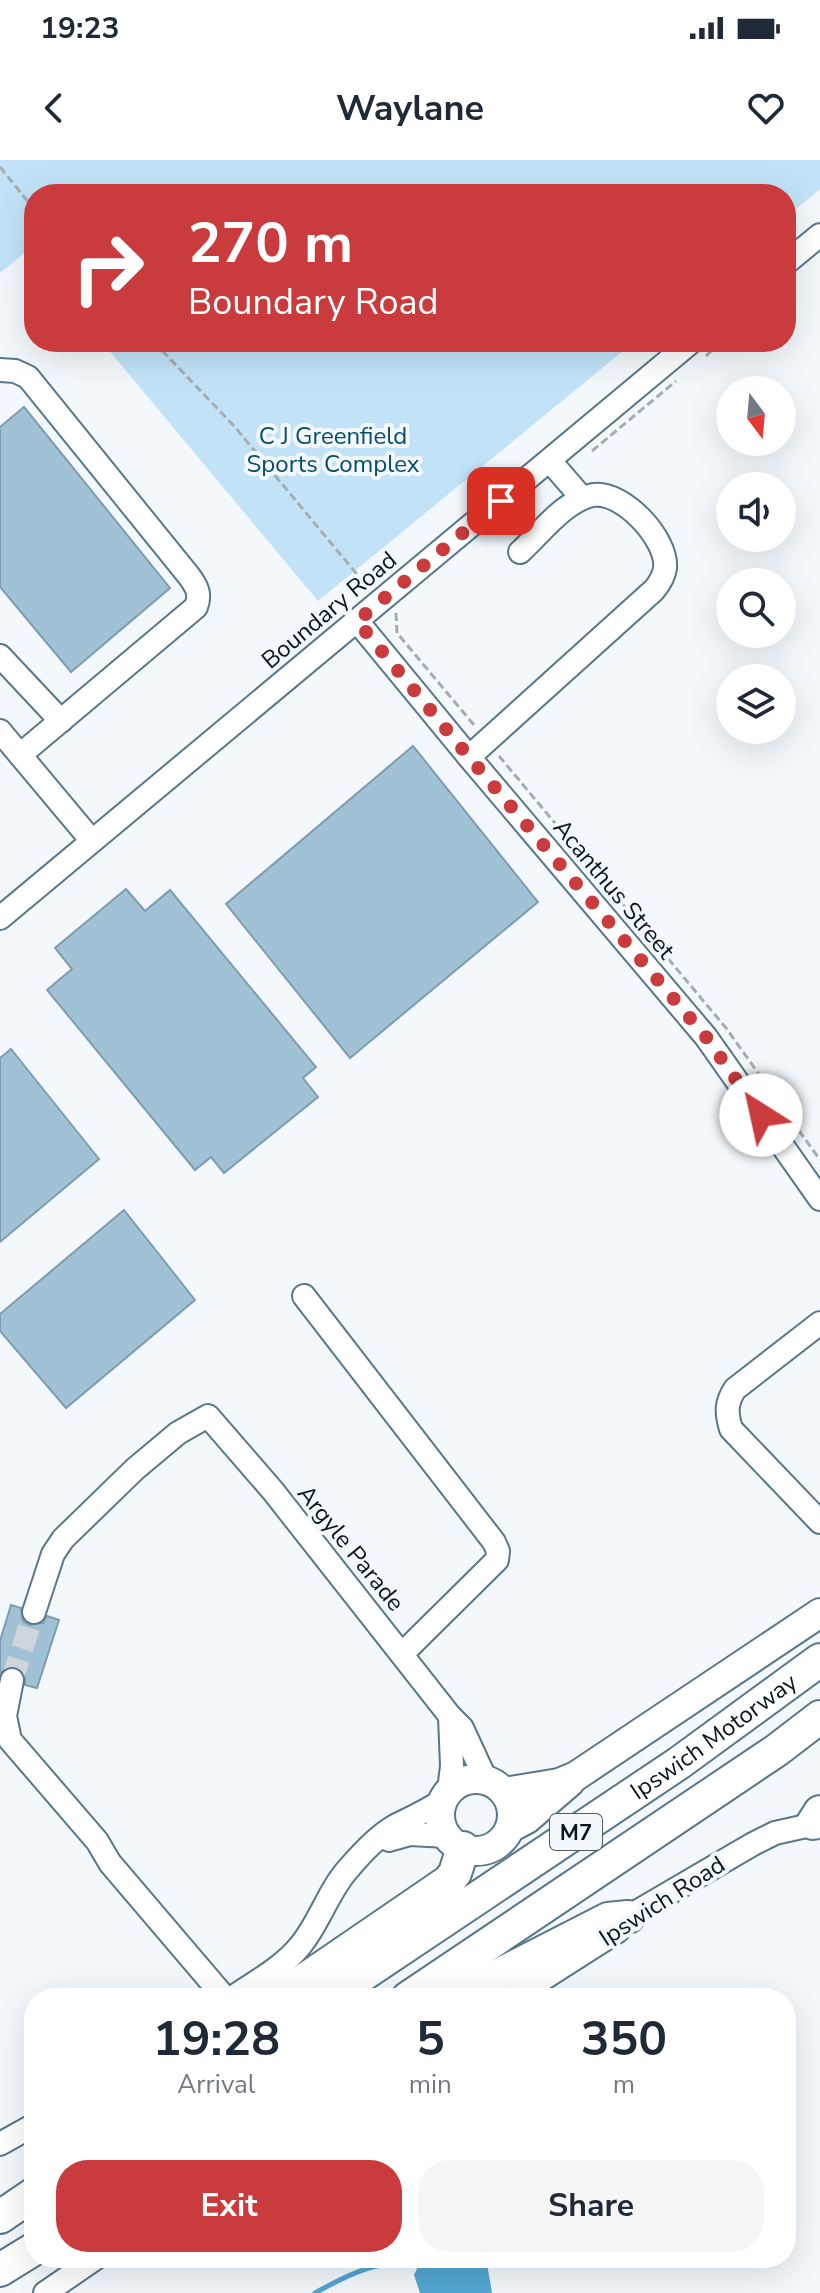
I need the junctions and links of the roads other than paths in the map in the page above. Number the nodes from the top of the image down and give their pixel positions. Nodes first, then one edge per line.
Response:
1 (820, 235) edge
2 (796, 255) edge
3 (695, 352) edge
4 (0, 370) edge
5 (556, 468) junction
6 (582, 498) junction
7 (520, 552) dead end
8 (357, 621) junction
9 (0, 656) edge
10 (61, 721) junction
11 (0, 731) edge
12 (20, 755) junction
13 (469, 757) junction
14 (92, 841) junction
15 (0, 918) edge
16 (818, 1194) edge
17 (304, 1296) dead end
18 (820, 1323) edge
19 (820, 1522) edge
20 (34, 1612) tunnel mouth
21 (820, 1613) edge
22 (402, 1654) junction
23 (820, 1660) edge
24 (12, 1680) tunnel mouth
25 (450, 1716) junction
26 (820, 1717) edge
27 (576, 1776) junction
28 (495, 1786) junction
29 (446, 1795) junction
30 (818, 1819) edge
31 (510, 1828) junction
32 (455, 1842) junction
33 (372, 1846) junction
34 (628, 1917) junction
35 (216, 1988) edge
36 (247, 1988) edge
37 (293, 1988) edge
38 (343, 1988) edge
39 (423, 1988) edge
40 (473, 1988) edge
41 (529, 1988) edge
42 (24, 2131) edge
43 (0, 2144) edge
44 (24, 2201) edge
45 (0, 2217) edge
46 (24, 2255) edge
47 (81, 2268) edge
48 (0, 2270) edge
49 (45, 2293) edge

1 - 2 street
3 - 5 street, Boundary Road
4 - 10 street
5 - 6 street
5 - 8 street, Boundary Road
6 - 7 street
6 - 13 street
8 - 13 street, Acanthus Street
8 - 14 street, Boundary Road
9 - 10 street
10 - 12 street
11 - 12 street
12 - 14 street
13 - 16 street, Acanthus Street
14 - 15 street, Boundary Road
17 - 22 street
18 - 19 street
20 - 22 street, Argyle Parade
21 - 27 main road
22 - 25 street, Argyle Parade
23 - 38 highway, Ipswich Motorway / M7
24 - 35 street
25 - 28 street, Argyle Parade
25 - 29 street
26 - 39 highway, Ipswich Motorway / M7
27 - 28 main road
27 - 31 main road
28 - 29 main road
28 - 31 main road
29 - 32 main road
29 - 33 street
30 - 34 street, Ipswich Road
31 - 32 main road
32 - 33 street
32 - 37 highway
33 - 36 street
34 - 40 highway
34 - 41 street, Ipswich Road
42 - 43 street
44 - 45 highway
46 - 48 highway
47 - 49 street

